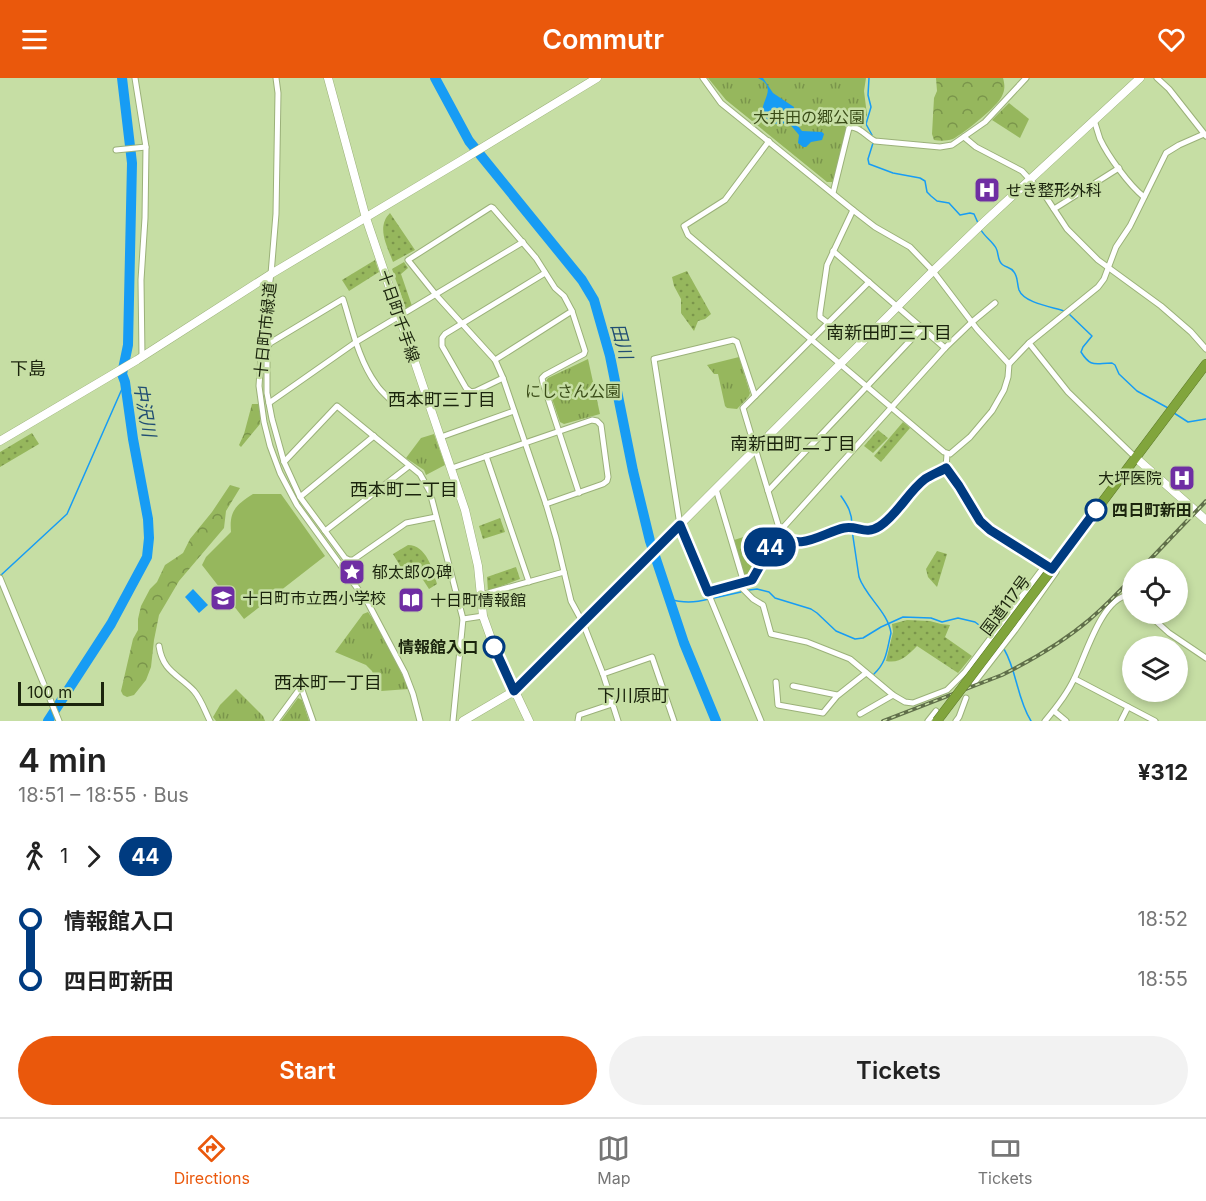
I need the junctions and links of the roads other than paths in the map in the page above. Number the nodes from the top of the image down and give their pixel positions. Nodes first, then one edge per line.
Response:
1 (135, 78) edge
2 (276, 78) edge
3 (328, 78) edge
4 (597, 78) edge
5 (703, 78) edge
6 (1026, 78) edge
7 (1140, 78) edge
8 (1157, 78) edge
9 (1094, 120) junction
10 (1205, 136) edge
11 (964, 137) junction
12 (769, 141) junction
13 (144, 147) junction
14 (118, 149) dead end
15 (1119, 168) junction
16 (1030, 178) junction
17 (833, 193) junction
18 (1144, 197) junction
19 (1054, 209) junction
20 (853, 210) junction
21 (366, 218) junction
22 (523, 242) junction
23 (833, 251) junction
24 (1108, 268) junction
25 (933, 271) junction
26 (545, 273) junction
27 (271, 274) junction
28 (869, 282) junction
29 (436, 295) junction
30 (995, 303) dead end
31 (897, 306) junction
32 (572, 311) junction
33 (400, 317) junction
34 (972, 322) junction
35 (828, 323) junction
36 (462, 324) junction
37 (922, 328) junction
38 (812, 339) junction
39 (356, 342) junction
40 (1029, 343) junction
41 (945, 348) junction
42 (1206, 349) edge
43 (140, 358) junction
44 (495, 360) junction
45 (840, 364) junction
46 (1009, 364) junction
47 (1206, 364) edge
48 (503, 378) junction
49 (867, 387) junction
50 (427, 396) junction
51 (755, 396) junction
52 (269, 403) junction
53 (892, 408) junction
54 (514, 411) junction
55 (559, 432) junction
56 (374, 436) junction
57 (441, 436) junction
58 (0, 441) edge
59 (525, 443) junction
60 (755, 449) junction
61 (947, 454) junction
62 (486, 456) junction
63 (1136, 458) junction
64 (284, 462) junction
65 (409, 466) junction
66 (452, 468) junction
67 (946, 468) junction
68 (716, 489) junction
69 (768, 491) junction
70 (579, 493) junction
71 (300, 497) junction
72 (546, 504) junction
73 (436, 517) junction
74 (1206, 520) edge
75 (680, 525) junction
76 (325, 531) junction
77 (780, 531) junction
78 (1048, 567) junction
79 (564, 572) junction
80 (0, 578) edge
81 (529, 582) junction
82 (742, 585) junction
83 (708, 592) junction
84 (481, 595) junction
85 (1122, 597) edge
86 (483, 616) junction
87 (463, 619) junction
88 (583, 623) junction
89 (1159, 624) edge
90 (159, 646) dead end
91 (981, 651) junction
92 (993, 658) junction
93 (1206, 658) edge
94 (866, 673) junction
95 (603, 674) junction
96 (1075, 679) junction
97 (776, 682) dead end
98 (974, 683) dead end
99 (794, 686) dead end
100 (514, 691) junction
101 (837, 695) junction
102 (893, 695) junction
103 (966, 698) dead end
104 (612, 704) junction
105 (1128, 707) junction
106 (1054, 711) junction
107 (860, 714) dead end
108 (936, 716) edge
109 (960, 720) edge
110 (59, 721) edge
111 (210, 721) edge
112 (276, 721) edge
113 (313, 721) edge
114 (420, 721) edge
115 (453, 721) edge
116 (463, 721) edge
117 (529, 721) edge
118 (578, 721) edge
119 (618, 721) edge
120 (674, 721) edge
121 (761, 721) edge
122 (929, 721) edge
123 (1045, 721) edge
124 (1066, 721) edge
125 (1121, 721) edge
126 (1155, 721) edge

1 - 13 street
2 - 27 street, 十日町市緑道
3 - 21 street, 十日町千手線
4 - 21 street
5 - 12 street
6 - 11 street
7 - 9 street
8 - 10 street
9 - 15 street
9 - 16 street
10 - 18 street
11 - 16 street
11 - 17 street
12 - 17 street
12 - 38 street
13 - 14 street
13 - 43 street
15 - 18 street
15 - 19 street
16 - 19 street
16 - 25 street
17 - 20 street
18 - 24 street
19 - 24 street
20 - 23 street
20 - 25 street
21 - 27 street
21 - 33 street, 十日町千手線
22 - 26 street
22 - 29 street
22 - 29 street
23 - 28 street
23 - 35 street
24 - 40 street
24 - 42 street
25 - 31 street
25 - 34 street
26 - 32 street
26 - 36 street
27 - 43 street
27 - 114 street, 十日町市緑道
28 - 31 street
28 - 35 street
29 - 33 street
29 - 36 street
30 - 34 street
31 - 37 street
31 - 45 street
32 - 44 street
32 - 55 street
33 - 39 street
33 - 50 street, 十日町千手線
34 - 41 street
34 - 46 street
35 - 38 street
36 - 44 street
36 - 48 street
37 - 41 street
37 - 49 street
38 - 45 street
38 - 51 street
39 - 50 street
39 - 52 street
39 - 52 street
40 - 46 street
40 - 63 street
41 - 53 street
43 - 58 street
44 - 48 street
45 - 49 street
45 - 60 street
46 - 61 street
47 - 63 highway, 国道117号
48 - 54 street
49 - 53 street
49 - 69 street
50 - 57 street, 十日町千手線
51 - 60 street
51 - 75 street
52 - 64 street
53 - 61 street
53 - 77 street
54 - 57 street
54 - 59 street
55 - 59 street
55 - 70 street
55 - 70 street
56 - 64 street
56 - 65 street
56 - 71 street
57 - 66 street, 十日町千手線
59 - 62 street
59 - 72 street
60 - 68 street
60 - 69 street
61 - 67 street
62 - 66 street
62 - 81 street
63 - 74 street
63 - 78 highway, 国道117号
64 - 71 street
65 - 73 street
65 - 76 street
66 - 84 street, 十日町千手線
67 - 77 street
67 - 78 street
68 - 75 street
68 - 82 street
69 - 77 street
70 - 72 street
71 - 76 street
72 - 79 street
73 - 76 street
73 - 87 street
75 - 83 street
75 - 88 street
77 - 82 street
78 - 91 street
78 - 92 street
78 - 108 highway, 国道117号, bridge
79 - 81 street
79 - 88 street
80 - 110 street
81 - 84 street
82 - 83 street
82 - 94 street
83 - 121 street
84 - 86 street, 十日町千手線
85 - 96 street
86 - 87 street
86 - 100 street, 十日町千手線
87 - 115 street
88 - 95 street
88 - 100 street
89 - 93 street
90 - 111 street
91 - 92 street
91 - 102 street
92 - 98 street
94 - 101 street
94 - 102 street
95 - 104 street
95 - 120 street
96 - 105 street
96 - 106 street
97 - 101 street
99 - 101 street
100 - 116 street
100 - 117 street, 十日町千手線
102 - 107 street
103 - 109 street
104 - 118 street
104 - 119 street
105 - 125 street
105 - 126 street
106 - 123 street
106 - 124 street
108 - 122 street
112 - 113 street

